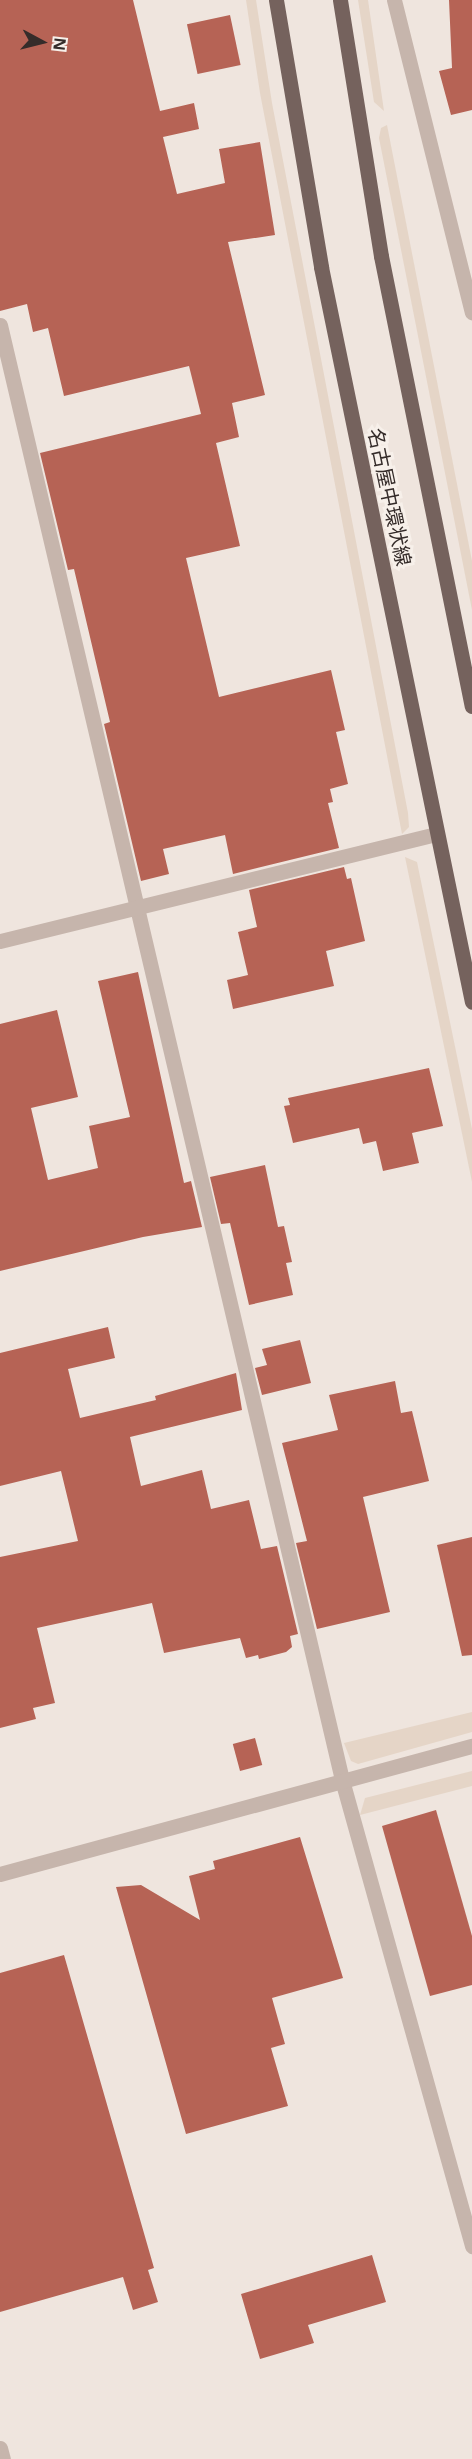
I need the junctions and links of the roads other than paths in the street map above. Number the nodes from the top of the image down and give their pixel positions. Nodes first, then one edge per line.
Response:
1 (276, 0) edge
2 (340, 0) edge
3 (394, 0) edge
4 (472, 312) edge
5 (0, 325) edge
6 (472, 706) edge
7 (437, 834) junction
8 (138, 908) junction
9 (0, 941) edge
10 (472, 1002) edge
11 (472, 1746) edge
12 (342, 1780) junction
13 (0, 1874) edge
14 (472, 2246) edge
15 (0, 2448) edge
16 (3, 2459) edge

1 - 7 main road, 名古屋中環状線
2 - 6 main road, 名古屋中環状線
3 - 4 street
5 - 8 street
7 - 8 street
7 - 10 main road, 名古屋中環状線
8 - 9 street
8 - 12 street
11 - 12 street
12 - 13 street
12 - 14 street
15 - 16 street

